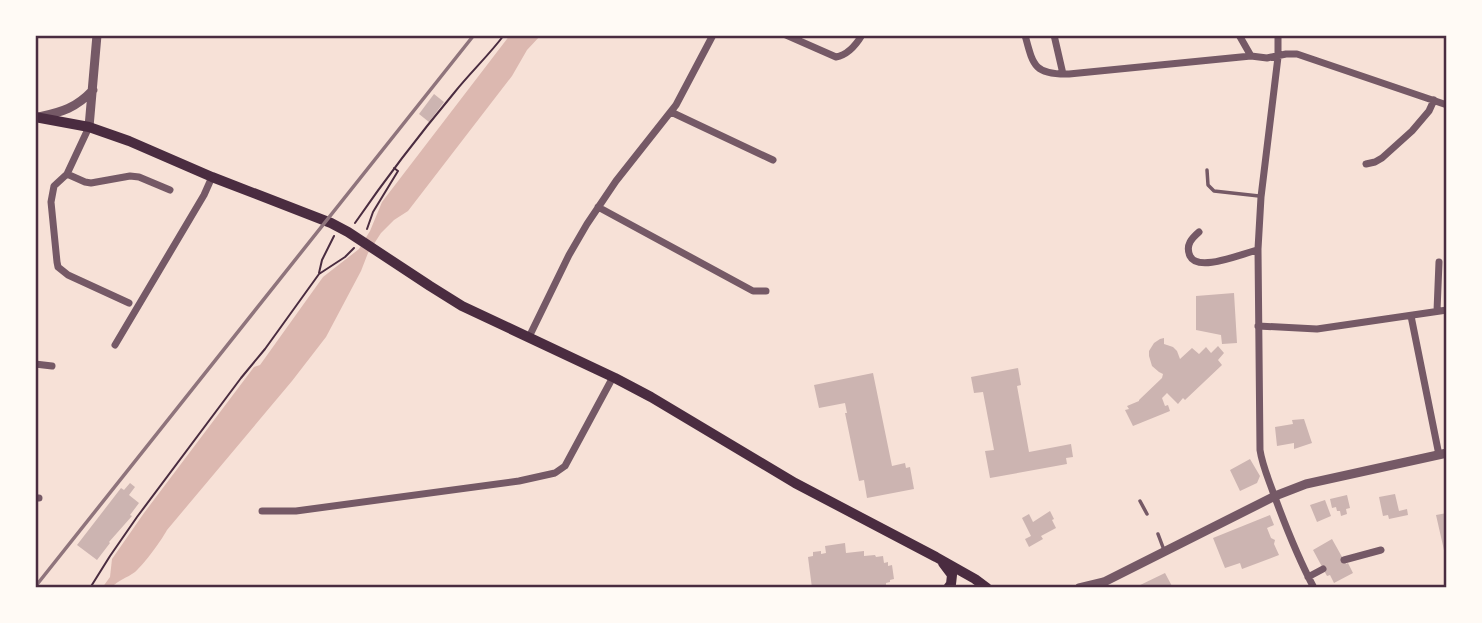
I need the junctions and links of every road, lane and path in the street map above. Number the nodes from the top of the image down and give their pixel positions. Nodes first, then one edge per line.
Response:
1 (97, 35) edge
2 (504, 35) edge
3 (713, 35) edge
4 (786, 35) edge
5 (862, 35) edge
6 (1026, 35) edge
7 (1054, 35) edge
8 (1239, 35) edge
9 (1278, 35) edge
10 (1251, 55) junction
11 (1278, 57) junction
12 (1063, 74) junction
13 (93, 90) junction
14 (1434, 100) junction
15 (1447, 104) edge
16 (671, 112) junction
17 (36, 117) edge
18 (89, 127) junction
19 (773, 160) dead end
20 (1366, 164) dead end
21 (395, 169) junction
22 (1207, 170) dead end
23 (67, 174) junction
24 (212, 177) junction
25 (170, 190) dead end
26 (1261, 197) junction
27 (598, 207) junction
28 (354, 224) dead end
29 (366, 229) dead end
30 (1199, 232) dead end
31 (335, 234) dead end
32 (359, 240) dead end
33 (1258, 250) junction
34 (1440, 262) dead end
35 (319, 274) junction
36 (766, 291) dead end
37 (129, 303) dead end
38 (1447, 310) edge
39 (1437, 311) junction
40 (1411, 316) junction
41 (1258, 326) junction
42 (529, 337) junction
43 (115, 345) dead end
44 (35, 363) edge
45 (52, 366) dead end
46 (613, 377) junction
47 (1443, 454) edge
48 (1275, 496) junction
49 (1140, 501) dead end
50 (261, 511) dead end
51 (1147, 514) dead end
52 (1158, 534) dead end
53 (1381, 550) dead end
54 (1164, 552) junction
55 (936, 557) junction
56 (1344, 560) dead end
57 (1323, 569) dead end
58 (1308, 577) junction
59 (1105, 585) edge
60 (90, 588) edge
61 (948, 588) edge
62 (987, 588) edge
63 (1079, 588) edge
64 (1314, 588) edge

1 - 13 street
2 - 21 path
3 - 16 street
4 - 5 street
6 - 12 street
7 - 12 street
8 - 10 street
9 - 11 street
10 - 11 street
10 - 12 street
11 - 14 street
11 - 26 street
13 - 17 street
13 - 18 street
14 - 15 street
14 - 20 street
16 - 19 street
16 - 27 street
17 - 18 main road
18 - 23 street
18 - 24 main road
21 - 28 path
21 - 29 path
22 - 26 lane
23 - 25 street
23 - 37 street
24 - 42 main road
24 - 43 street
26 - 33 street
27 - 36 street
27 - 42 street
30 - 33 street
31 - 35 path
32 - 35 path
33 - 41 street
34 - 39 street
35 - 60 path
38 - 39 street
39 - 40 street
40 - 41 street
40 - 47 street
41 - 48 street
42 - 46 main road
44 - 45 street
46 - 50 street
46 - 55 main road
47 - 48 street
48 - 54 street
48 - 58 street
49 - 51 lane
52 - 54 lane
53 - 56 street
54 - 59 street
55 - 61 main road
55 - 62 main road
57 - 58 street
58 - 64 street
59 - 63 street

